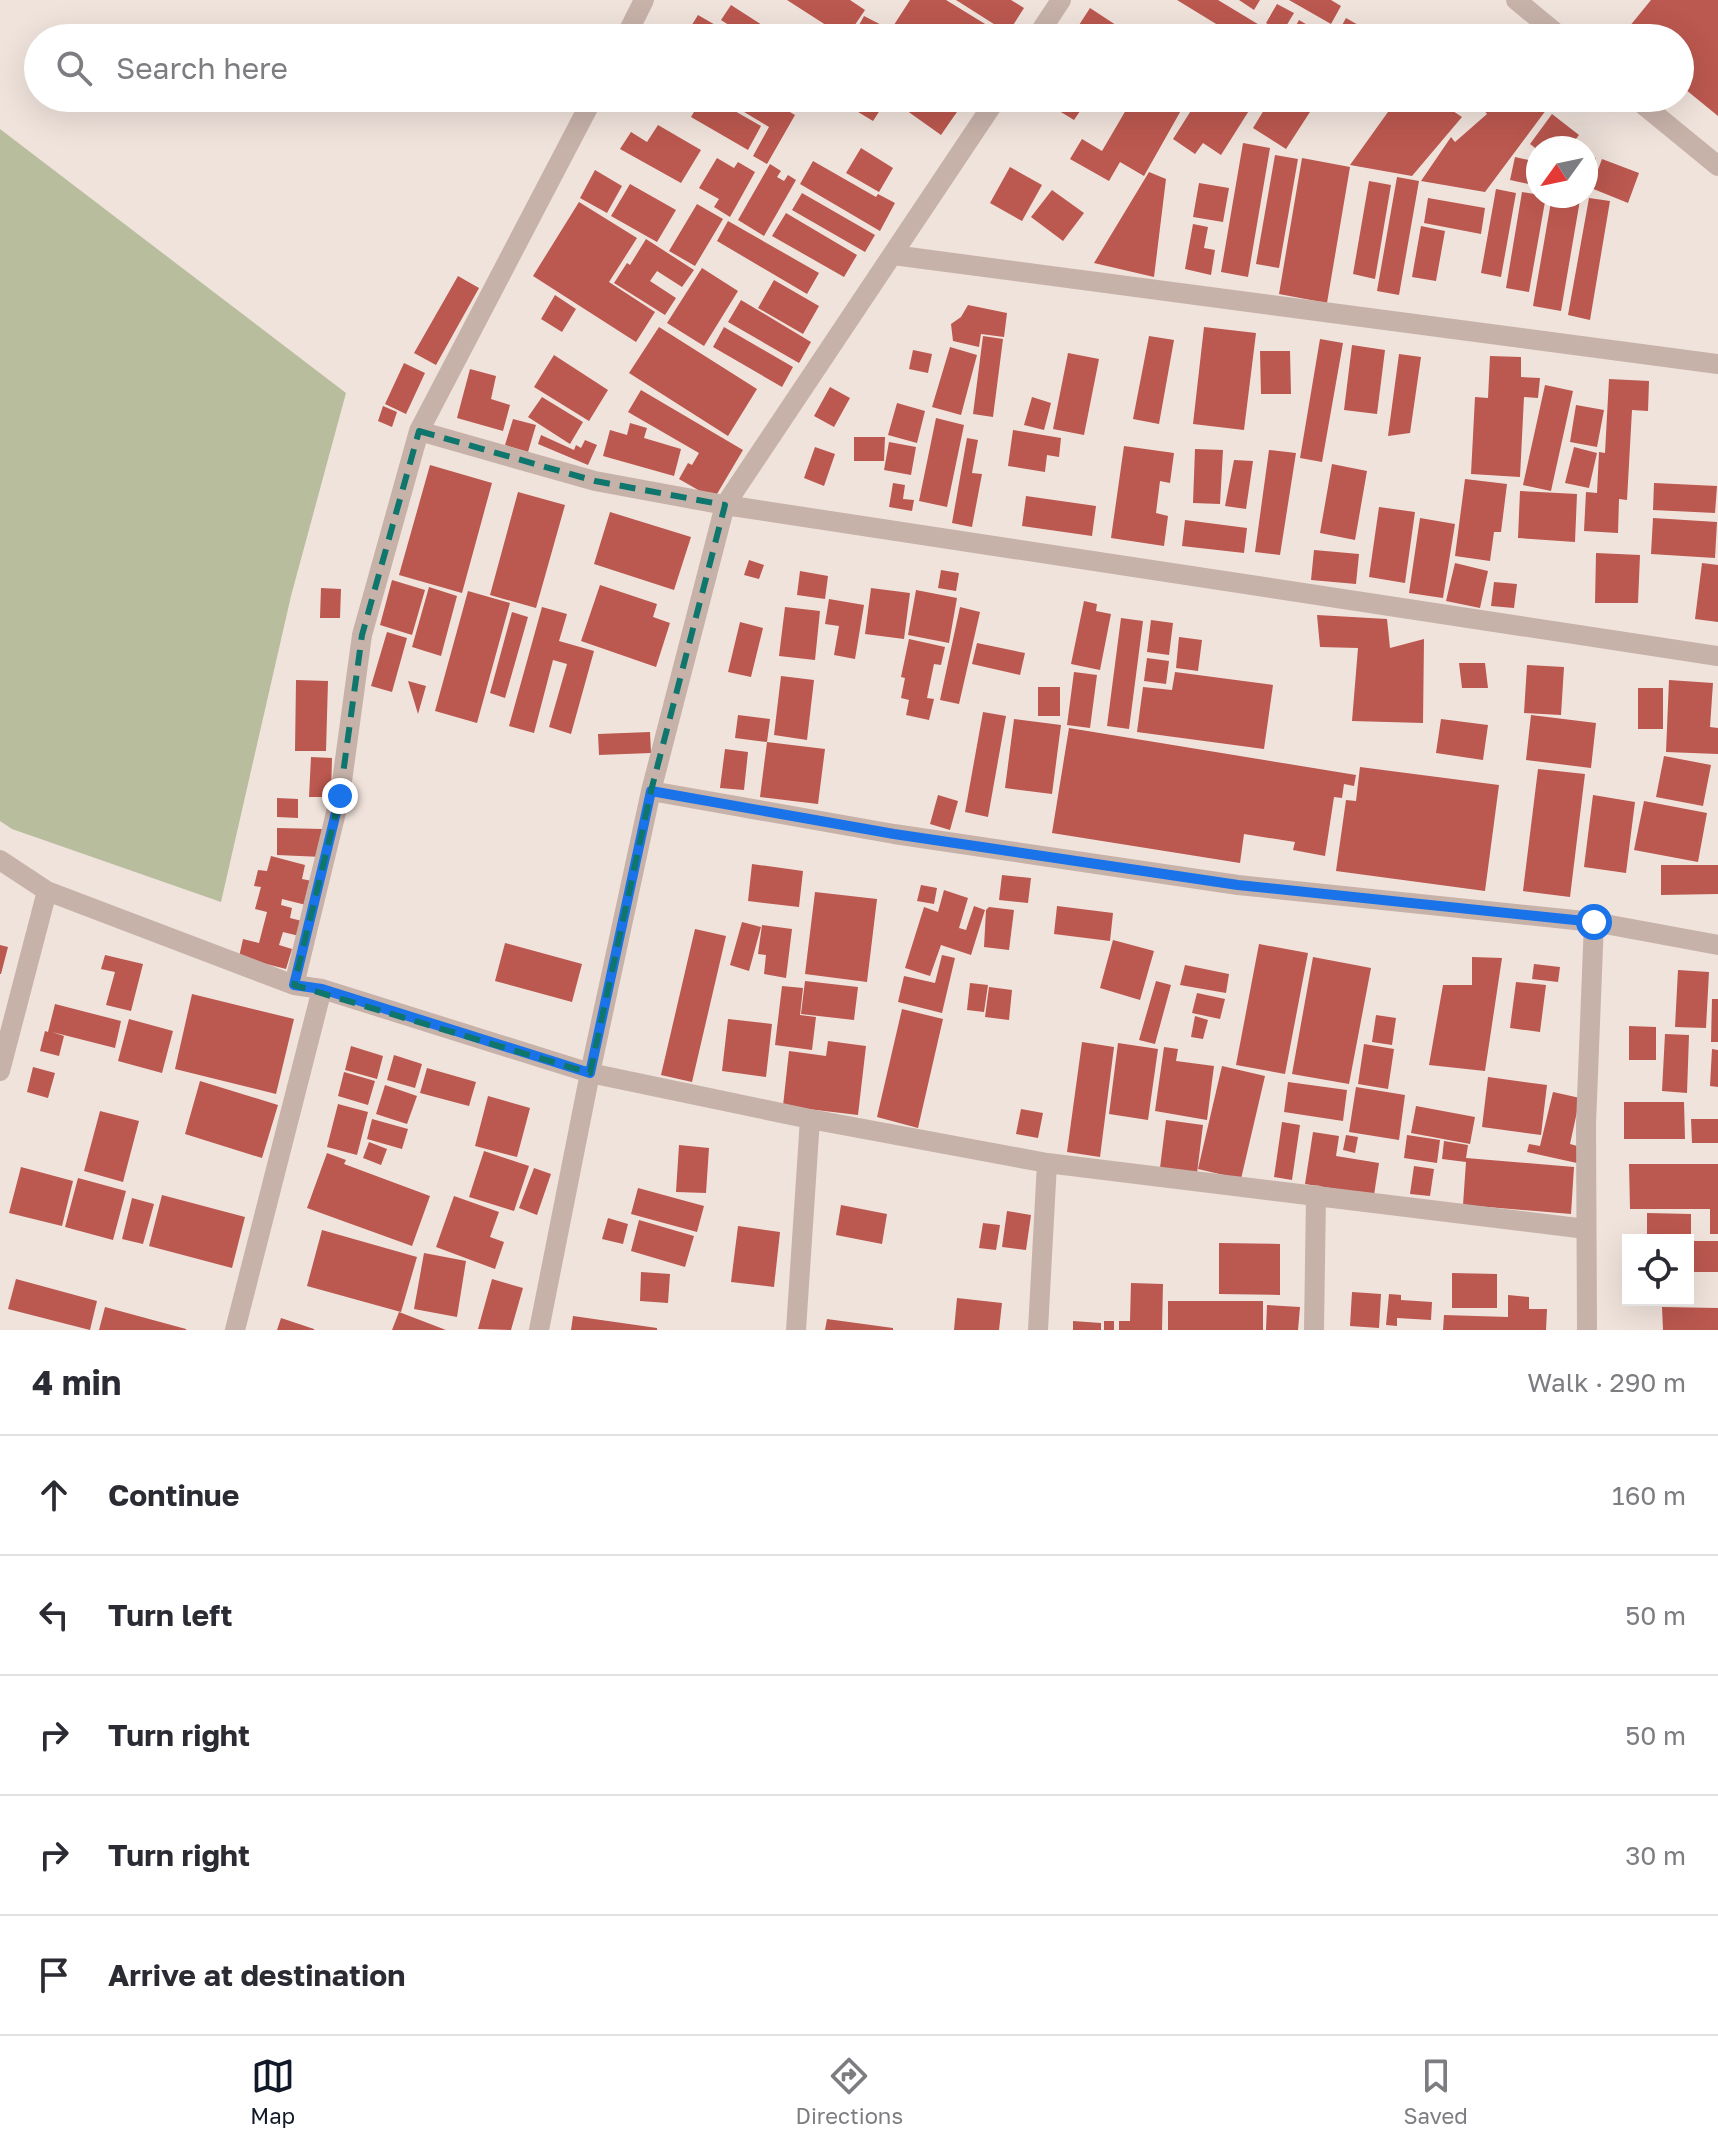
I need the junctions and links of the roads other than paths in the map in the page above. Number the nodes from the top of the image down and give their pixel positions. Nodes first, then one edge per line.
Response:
1 (644, 0) edge
2 (1061, 0) edge
3 (1516, 0) edge
4 (632, 24) edge
5 (1045, 24) edge
6 (1545, 24) edge
7 (586, 112) edge
8 (988, 112) edge
9 (1652, 112) edge
10 (1718, 166) edge
11 (893, 255) junction
12 (1718, 364) edge
13 (419, 431) junction
14 (725, 505) junction
15 (1718, 656) edge
16 (651, 791) junction
17 (0, 860) edge
18 (47, 891) junction
19 (1594, 922) junction
20 (1718, 945) edge
21 (294, 985) junction
22 (322, 989) junction
23 (0, 1071) edge
24 (590, 1073) junction
25 (810, 1119) junction
26 (1047, 1163) junction
27 (1316, 1195) junction
28 (1586, 1229) junction
29 (235, 1330) edge
30 (539, 1330) edge
31 (796, 1330) edge
32 (1038, 1330) edge
33 (1314, 1330) edge
34 (1587, 1330) edge

1 - 4 street
2 - 5 street
3 - 6 street
7 - 13 street
8 - 11 street
9 - 10 street
11 - 12 street
11 - 14 street
13 - 14 street
13 - 21 street
14 - 15 street
14 - 16 street
16 - 19 street
16 - 24 street
17 - 18 street
18 - 21 street
18 - 23 street
19 - 20 street
19 - 28 street
21 - 22 street
22 - 24 street
22 - 29 street
24 - 25 street
24 - 30 street
25 - 26 street
25 - 31 street
26 - 27 street
26 - 32 street
27 - 28 street
27 - 33 street
28 - 34 street

